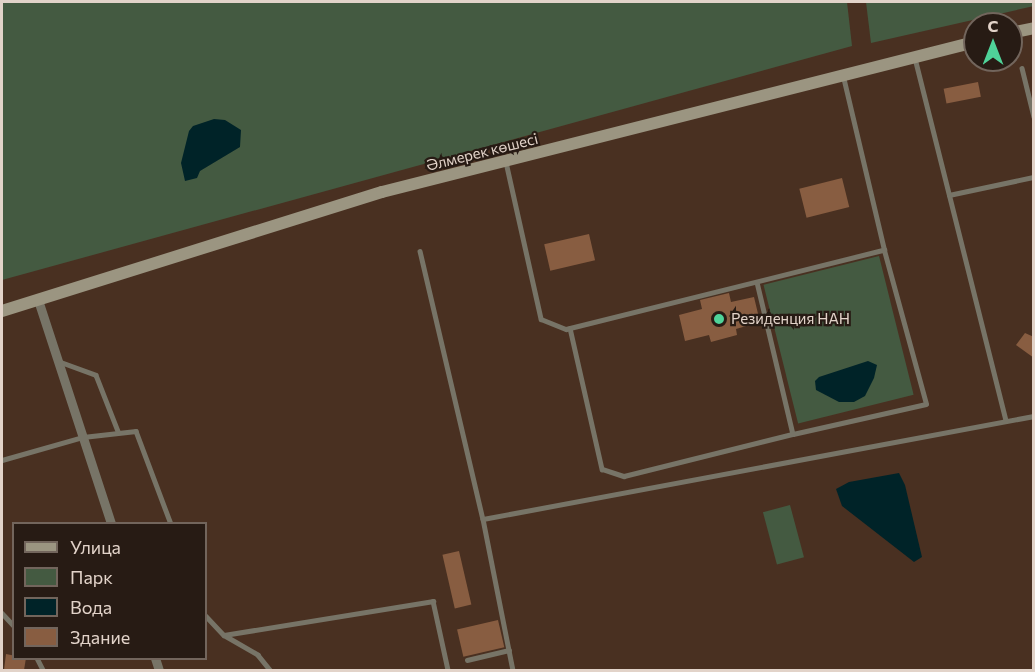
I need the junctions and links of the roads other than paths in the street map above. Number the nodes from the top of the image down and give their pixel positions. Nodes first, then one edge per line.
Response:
1 (963, 45) edge
2 (915, 58) junction
3 (1023, 72) edge
4 (843, 76) junction
5 (1034, 117) edge
6 (506, 162) junction
7 (1034, 177) edge
8 (949, 195) junction
9 (420, 250) dead end
10 (884, 250) junction
11 (757, 282) junction
12 (38, 300) junction
13 (2, 311) edge
14 (570, 328) junction
15 (58, 361) junction
16 (1034, 416) edge
17 (1006, 422) junction
18 (118, 430) junction
19 (793, 434) junction
20 (83, 437) junction
21 (2, 460) edge
22 (483, 519) junction
23 (110, 522) edge
24 (170, 522) edge
25 (207, 617) edge
26 (224, 635) junction
27 (509, 650) junction
28 (467, 660) dead end
29 (270, 670) edge
30 (448, 670) edge
31 (513, 670) edge

1 - 2 street, Әлмерек көшесі
2 - 4 street, Әлмерек көшесі
2 - 8 lane
3 - 5 lane
4 - 6 street, Әлмерек көшесі
4 - 10 lane
6 - 12 street, Әлмерек көшесі
6 - 14 lane
7 - 8 lane
8 - 17 lane
9 - 22 lane
10 - 11 lane
10 - 19 lane
11 - 14 lane
11 - 19 lane
12 - 13 street, Әлмерек көшесі
12 - 15 street
14 - 19 lane
15 - 18 lane
15 - 20 street
16 - 17 lane
17 - 22 lane
18 - 20 lane
18 - 24 lane
20 - 21 lane
20 - 23 street
22 - 27 lane
25 - 26 lane
26 - 29 lane
26 - 30 lane
27 - 28 lane
27 - 31 lane

